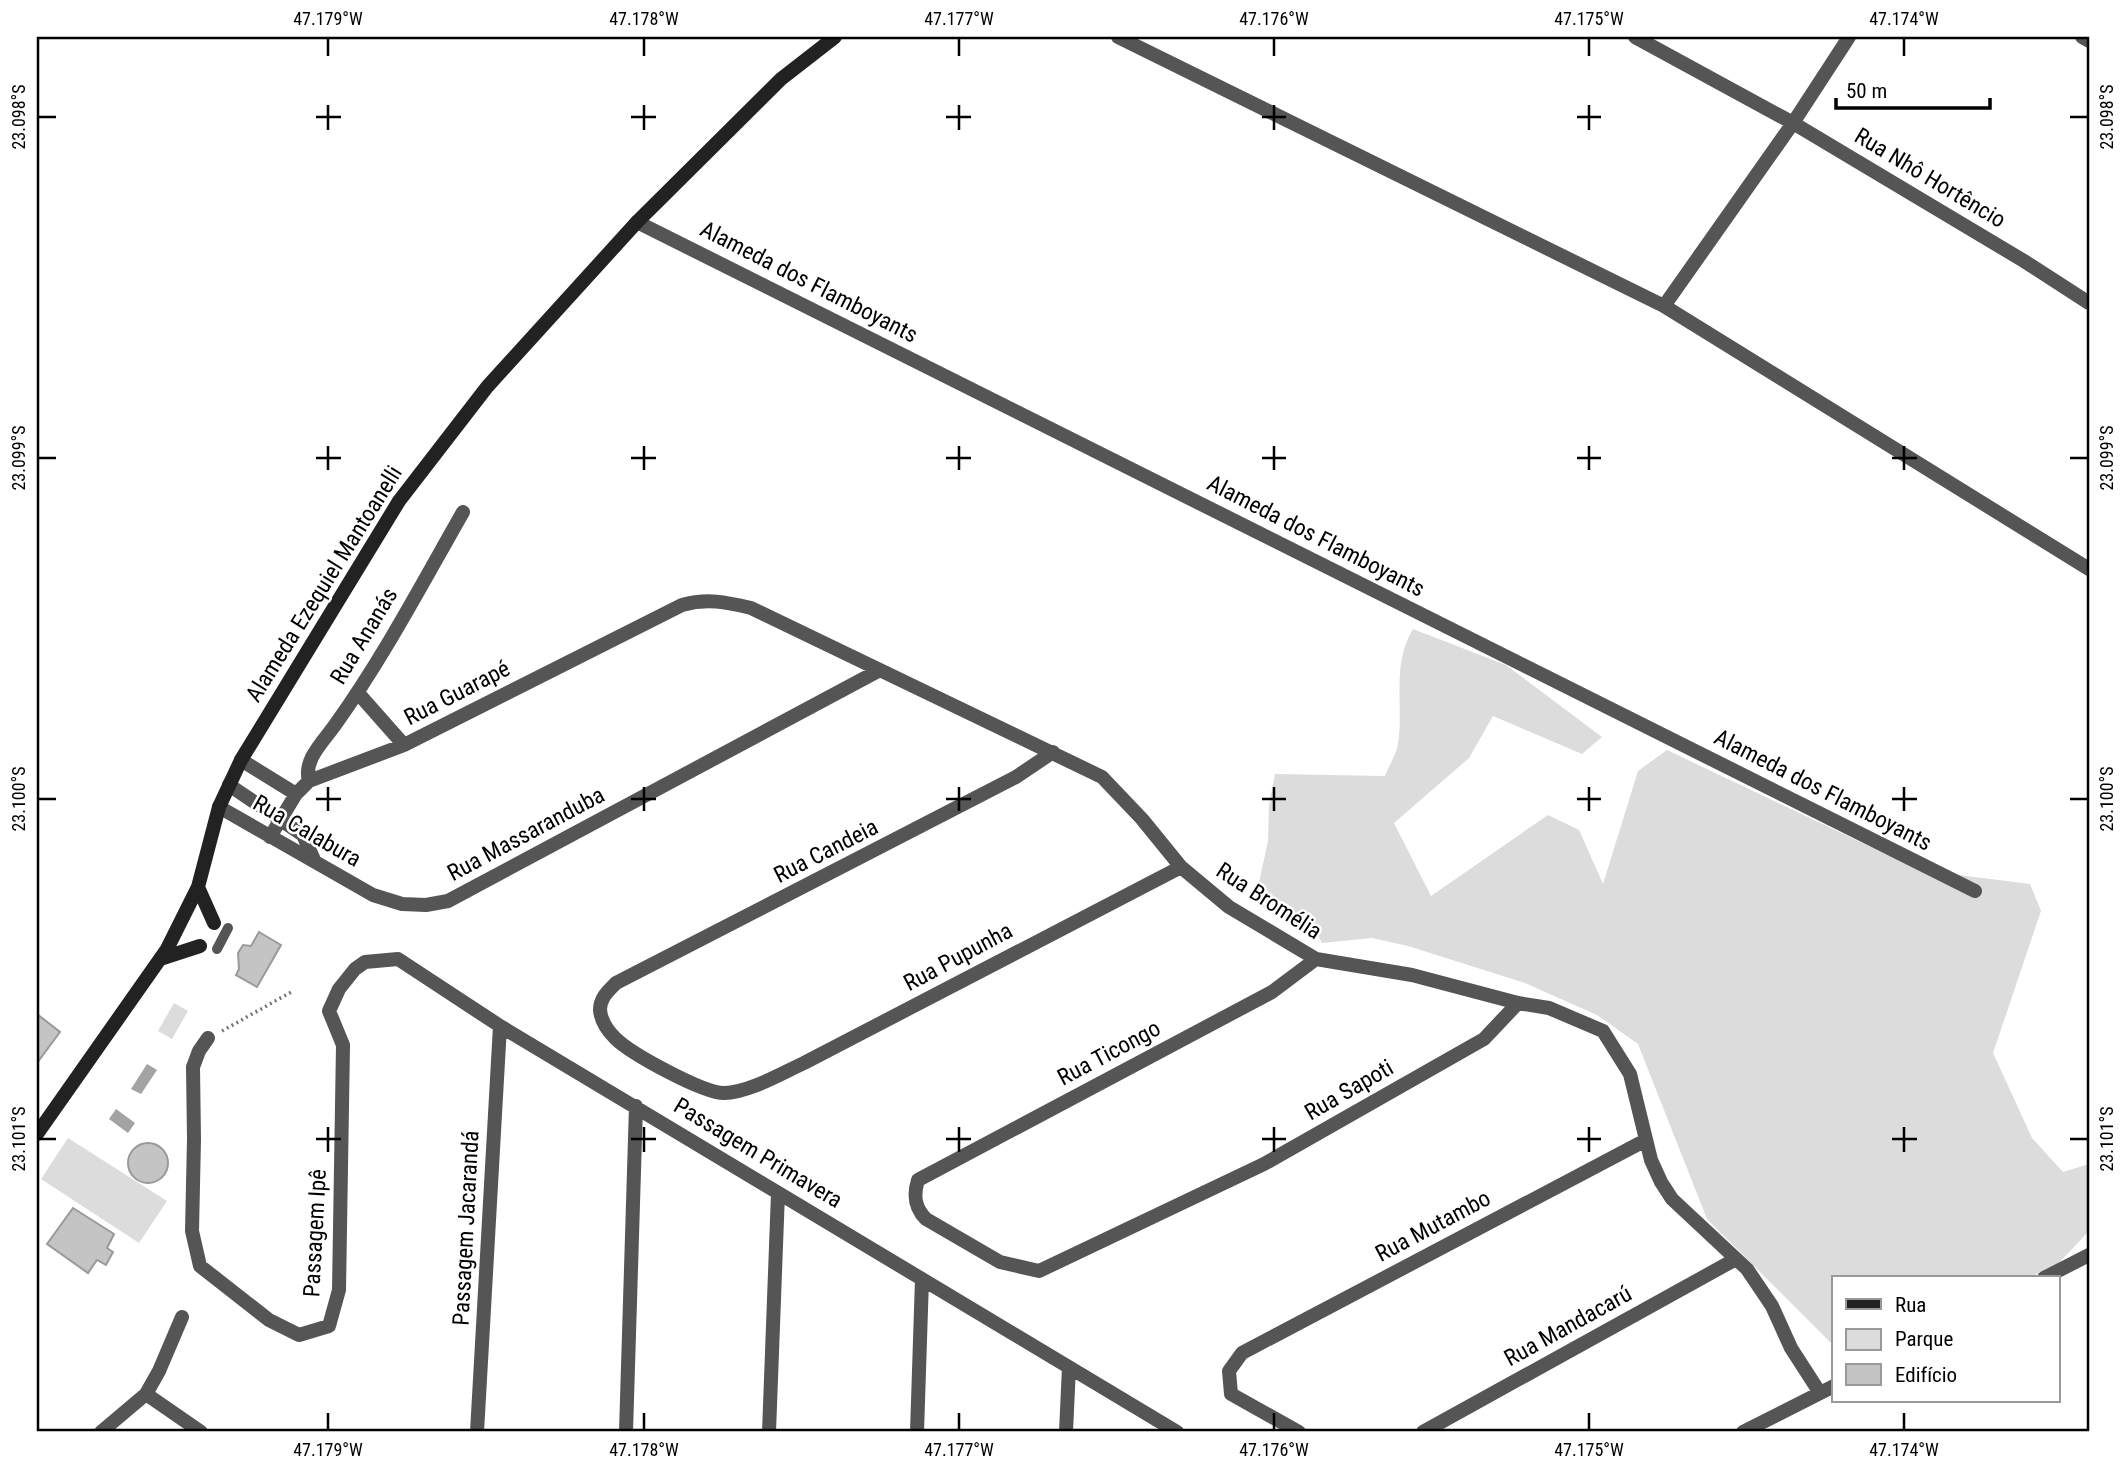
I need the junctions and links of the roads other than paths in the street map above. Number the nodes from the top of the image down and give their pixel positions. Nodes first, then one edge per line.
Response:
1 (835, 37) edge
2 (1118, 37) edge
3 (1635, 37) edge
4 (1849, 37) edge
5 (2082, 37) edge
6 (2089, 41) edge
7 (1793, 123) junction
8 (637, 222) junction
9 (2089, 303) edge
10 (1664, 306) junction
11 (463, 512) dead end
12 (2089, 569) edge
13 (682, 605) joint
14 (878, 671) junction
15 (358, 693) junction
16 (404, 745) junction
17 (1053, 752) junction
18 (242, 760) junction
19 (310, 781) junction
20 (229, 785) junction
21 (296, 794) junction
22 (219, 807) junction
23 (281, 819) junction
24 (270, 836) junction
25 (316, 862) junction
26 (1181, 867) junction
27 (198, 887) junction
28 (1975, 891) dead end
29 (373, 895) joint
30 (221, 926) joint
31 (200, 946) dead end
32 (218, 949) dead end
33 (160, 959) junction
34 (1317, 959) junction
35 (616, 984) joint
36 (1518, 1003) junction
37 (329, 1011) joint
38 (500, 1026) junction
39 (208, 1038) road end
40 (636, 1106) junction
41 (37, 1134) edge
42 (1646, 1140) junction
43 (778, 1193) junction
44 (2089, 1255) edge
45 (1736, 1259) junction
46 (1039, 1271) joint
47 (2047, 1276) edge
48 (922, 1279) junction
49 (182, 1317) dead end
50 (1069, 1367) junction
51 (1827, 1390) edge
52 (146, 1394) junction
53 (101, 1432) edge
54 (201, 1432) edge
55 (477, 1432) edge
56 (626, 1432) edge
57 (769, 1432) edge
58 (917, 1432) edge
59 (1066, 1432) edge
60 (1177, 1432) edge
61 (1299, 1432) edge
62 (1423, 1432) edge
63 (1743, 1432) edge

1 - 8 main road, Alameda Ezequiel Mantoanelli
2 - 10 street
3 - 7 street, Rua Nhô Hortêncio
4 - 7 street
5 - 6 street
7 - 9 street, Rua Nhô Hortêncio
7 - 10 street
8 - 18 main road, Alameda Ezequiel Mantoanelli
8 - 28 street, Alameda dos Flamboyants
10 - 12 street
11 - 15 street, Rua Ananás
13 - 14 street, Rua Bromélia
13 - 16 street, Rua Guarapé
14 - 17 street, Rua Bromélia
14 - 29 street, Rua Massaranduba
15 - 16 street
15 - 19 street, Rua Ananás
16 - 19 street, Rua Guarapé
17 - 26 street, Rua Bromélia
17 - 35 street, Rua Candeia
18 - 20 main road, Alameda Ezequiel Mantoanelli
18 - 21 street
19 - 21 street, Rua Guarapé
20 - 22 main road, Alameda Ezequiel Mantoanelli
20 - 23 street
21 - 23 street, Rua Guarapé
22 - 24 street, Rua Calabura
22 - 27 main road, Alameda Ezequiel Mantoanelli
23 - 24 street, Rua Guarapé
23 - 25 street
24 - 25 street, Rua Calabura
25 - 29 street, Rua Calabura
26 - 34 street, Rua Bromélia
26 - 35 street, Rua Pupunha
27 - 30 main road
27 - 33 main road, Alameda Ezequiel Mantoanelli
30 - 32 lane
31 - 33 main road
33 - 41 main road, Alameda Ezequiel Mantoanelli
34 - 36 street, Rua Bromélia
34 - 46 street, Rua Ticongo
36 - 42 street, Rua Bromélia
36 - 46 street, Rua Sapoti
37 - 38 street, Passagem Primavera
37 - 39 street, Passagem Ipê
38 - 40 street, Passagem Primavera
38 - 55 street, Passagem Jacarandá
40 - 43 street, Passagem Primavera
40 - 56 street
42 - 45 street, Rua Bromélia
42 - 61 street, Rua Mutambo
43 - 48 street, Passagem Primavera
43 - 57 street
44 - 47 street
45 - 51 street, Rua Bromélia
45 - 62 street, Rua Mandacarú
48 - 50 street, Passagem Primavera
48 - 58 street
49 - 52 street
50 - 59 street
50 - 60 street, Passagem Primavera
51 - 63 street
52 - 53 street
52 - 54 street

